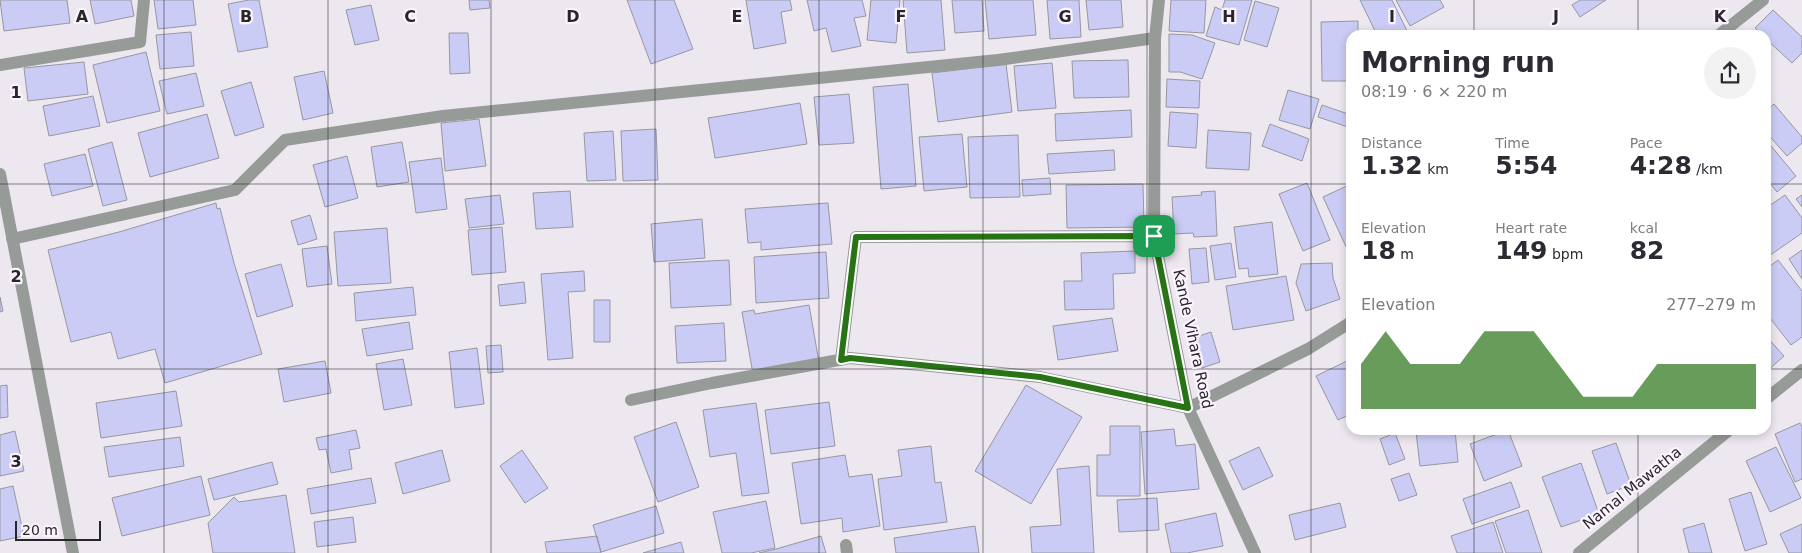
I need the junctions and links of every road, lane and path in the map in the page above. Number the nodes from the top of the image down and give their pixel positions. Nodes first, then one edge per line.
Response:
1 (144, 0) edge
2 (1159, 0) edge
3 (1764, 0) edge
4 (1726, 30) edge
5 (1155, 38) junction
6 (0, 65) edge
7 (0, 174) edge
8 (1154, 236) junction
9 (12, 238) junction
10 (1346, 325) edge
11 (841, 360) junction
12 (1802, 370) edge
13 (1771, 395) edge
14 (631, 400) dead end
15 (1188, 408) junction
16 (1723, 435) edge
17 (73, 553) edge
18 (1255, 553) edge
19 (1579, 553) edge

1 - 6 street
2 - 5 street, Kande Vihara Road
3 - 4 street
5 - 8 street, Kande Vihara Road
5 - 9 street
7 - 9 street
8 - 11 street
8 - 15 street, Kande Vihara Road
9 - 17 street
10 - 15 street
11 - 14 street
11 - 15 street
12 - 13 street
15 - 18 street, Kande Vihara Road
16 - 19 street, Namal Mawatha

